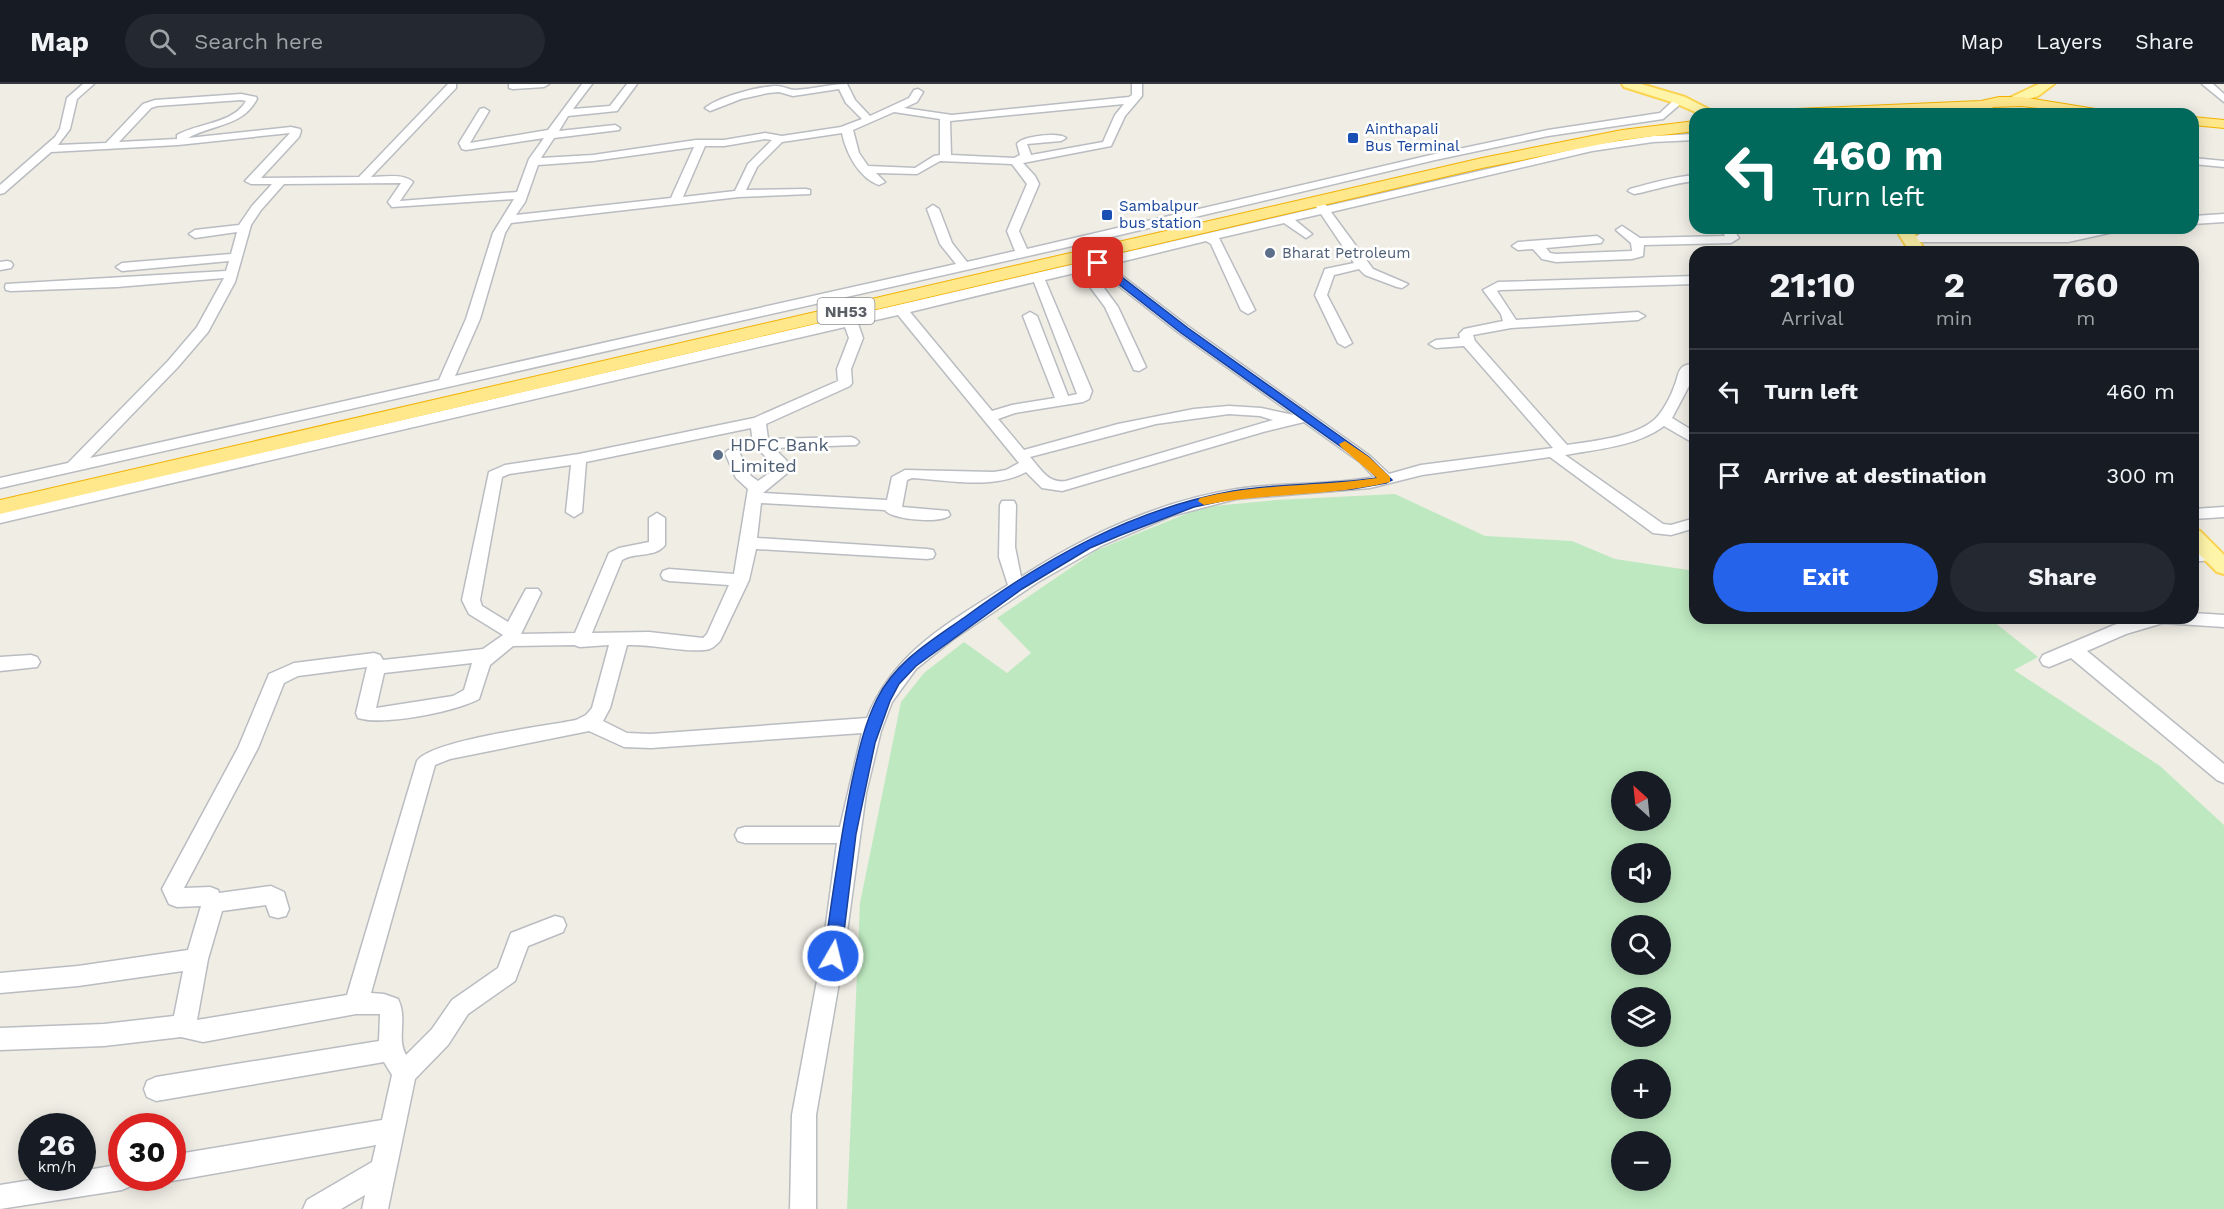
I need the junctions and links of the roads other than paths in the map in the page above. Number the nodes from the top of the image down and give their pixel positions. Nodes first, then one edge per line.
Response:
1 (89, 84) edge
2 (544, 84) edge
3 (587, 84) edge
4 (632, 84) edge
5 (1137, 84) edge
6 (1628, 84) edge
7 (2207, 84) edge
8 (842, 85) edge
9 (2056, 85) edge
10 (452, 86) dead end
11 (513, 86) dead end
12 (918, 92) dead end
13 (1134, 99) junction
14 (2224, 99) edge
15 (1680, 100) junction
16 (2009, 101) junction
17 (710, 108) dead end
18 (1698, 108) edge
19 (1995, 108) edge
20 (2044, 108) edge
21 (2049, 108) edge
22 (892, 109) junction
23 (484, 111) dead end
24 (565, 113) junction
25 (945, 118) junction
26 (868, 120) junction
27 (1689, 120) edge
28 (2199, 122) edge
29 (2224, 124) edge
30 (1689, 127) edge
31 (615, 128) dead end
32 (847, 129) junction
33 (552, 134) junction
34 (1689, 136) edge
35 (1061, 138) dead end
36 (779, 139) junction
37 (175, 142) junction
38 (701, 143) junction
39 (110, 145) junction
40 (50, 149) junction
41 (946, 157) junction
42 (1015, 161) junction
43 (534, 162) junction
44 (2199, 162) edge
45 (2224, 164) edge
46 (864, 169) junction
47 (1689, 178) edge
48 (361, 181) junction
49 (280, 182) junction
50 (879, 182) dead end
51 (0, 190) edge
52 (1634, 191) dead end
53 (806, 192) dead end
54 (739, 194) junction
55 (522, 195) junction
56 (1315, 198) junction
57 (676, 200) junction
58 (933, 209) dead end
59 (2224, 218) edge
60 (1286, 219) junction
61 (506, 220) junction
62 (2199, 220) edge
63 (244, 228) junction
64 (1622, 230) dead end
65 (195, 234) dead end
66 (1306, 234) dead end
67 (1730, 234) edge
68 (2086, 234) edge
69 (1209, 238) junction
70 (1917, 239) edge
71 (1597, 240) dead end
72 (1702, 240) junction
73 (1637, 242) junction
74 (1537, 244) junction
75 (1518, 246) dead end
76 (1708, 246) edge
77 (1022, 252) junction
78 (235, 257) junction
79 (1098, 263) junction
80 (963, 265) junction
81 (1362, 265) junction
82 (122, 267) dead end
83 (1082, 267) junction
84 (231, 274) junction
85 (1038, 277) junction
86 (1689, 279) edge
87 (1402, 284) dead end
88 (12, 287) dead end
89 (1248, 309) dead end
90 (901, 310) junction
91 (1030, 316) dead end
92 (1638, 316) dead end
93 (850, 321) junction
94 (1511, 324) junction
95 (1468, 342) junction
96 (1345, 343) dead end
97 (1436, 344) dead end
98 (1139, 368) dead end
99 (1689, 368) edge
100 (446, 381) junction
101 (1063, 401) junction
102 (1239, 411) junction
103 (990, 417) junction
104 (1307, 417) junction
105 (1664, 418) junction
106 (1288, 420) junction
107 (758, 422) junction
108 (1260, 428) junction
109 (1689, 432) edge
110 (851, 442) dead end
111 (761, 444) junction
112 (1557, 451) junction
113 (733, 453) dead end
114 (579, 459) junction
115 (1025, 459) junction
116 (74, 466) junction
117 (1386, 480) junction
118 (0, 483) edge
119 (756, 493) junction
120 (0, 495) edge
121 (892, 505) junction
122 (1008, 505) dead end
123 (0, 507) edge
124 (574, 512) dead end
125 (2224, 512) edge
126 (2199, 514) edge
127 (942, 515) dead end
128 (0, 518) edge
129 (657, 518) dead end
130 (1689, 525) edge
131 (2199, 534) edge
132 (748, 543) junction
133 (2199, 543) edge
134 (927, 554) dead end
135 (2213, 558) edge
136 (669, 575) dead end
137 (740, 580) junction
138 (1017, 585) junction
139 (532, 593) dead end
140 (2199, 620) edge
141 (2224, 621) edge
142 (2133, 624) edge
143 (511, 635) junction
144 (619, 640) junction
145 (580, 641) junction
146 (2073, 649) junction
147 (488, 655) junction
148 (2049, 660) dead end
149 (31, 663) dead end
150 (0, 665) edge
151 (376, 667) junction
152 (590, 723) junction
153 (874, 725) junction
154 (2224, 775) edge
155 (848, 834) junction
156 (745, 835) dead end
157 (213, 903) junction
158 (278, 909) dead end
159 (555, 925) dead end
160 (197, 959) junction
161 (0, 983) edge
162 (356, 1004) junction
163 (184, 1026) junction
164 (0, 1039) edge
165 (391, 1050) junction
166 (404, 1074) junction
167 (156, 1089) dead end
168 (392, 1131) junction
169 (186, 1166) edge
170 (383, 1170) junction
171 (108, 1179) edge
172 (0, 1198) edge
173 (316, 1209) edge
174 (375, 1209) edge
175 (804, 1209) edge

1 - 40 street
2 - 11 street
3 - 24 street
4 - 24 street
5 - 13 street
6 - 15 main road
7 - 14 street
8 - 17 street
8 - 26 street
9 - 16 main road
9 - 21 main road
10 - 48 street
12 - 22 street
13 - 25 street
13 - 42 street
15 - 18 main road
15 - 56 street
16 - 19 highway
16 - 20 highway
22 - 25 street
22 - 26 street
23 - 33 street
24 - 33 street
25 - 41 street
26 - 32 street
27 - 56 highway, NH53
28 - 29 highway
30 - 56 highway, NH53
31 - 33 street
32 - 36 street
32 - 46 street
33 - 43 street
34 - 56 street
35 - 42 street
36 - 38 street
36 - 54 street
37 - 39 street
37 - 39 street
37 - 49 street
38 - 43 street
38 - 57 street
39 - 40 street
40 - 51 street
41 - 42 street
41 - 46 street
42 - 77 street
43 - 55 street
44 - 45 street
46 - 50 street
47 - 52 street
48 - 49 street
48 - 55 street
49 - 63 street
53 - 54 street
54 - 57 street
55 - 61 street
56 - 60 street
56 - 77 street
56 - 81 street
56 - 120 highway, NH53
56 - 123 highway, NH53
57 - 61 street
58 - 80 street
59 - 62 street
60 - 66 street
60 - 69 street
61 - 100 street
63 - 65 street
63 - 78 street
64 - 73 street
67 - 72 street
68 - 70 street
69 - 79 street
69 - 89 street
71 - 74 street
72 - 73 street
72 - 76 street
73 - 74 street
74 - 75 street
77 - 80 street
78 - 82 street
78 - 84 street
79 - 83 street
79 - 104 street
80 - 100 street
81 - 87 street
81 - 96 street
83 - 85 street
83 - 98 street
84 - 88 street
84 - 116 street
85 - 90 street
85 - 101 street
86 - 94 street
90 - 93 street
90 - 103 street
91 - 101 street
92 - 94 street
93 - 107 street
93 - 128 street
94 - 95 street
95 - 97 street
95 - 112 street
99 - 105 street
100 - 116 street
101 - 103 street
102 - 106 street
102 - 108 street
102 - 115 street
103 - 115 street
104 - 106 street
104 - 117 street
105 - 109 street
105 - 112 street
106 - 108 street
107 - 111 street
107 - 114 street
108 - 115 street
110 - 111 street
111 - 119 street
112 - 117 street
112 - 130 street
113 - 119 street
114 - 124 street
114 - 143 street
115 - 121 street
116 - 118 street
117 - 138 street
119 - 121 street
119 - 132 street
121 - 127 street
122 - 138 street
125 - 126 street
129 - 145 street
131 - 135 main road
132 - 134 street
132 - 137 street
133 - 135 main road
136 - 137 street
137 - 144 street
138 - 153 street
139 - 143 street
140 - 141 street
142 - 146 street
143 - 145 street
143 - 147 street
144 - 145 street
144 - 152 street
146 - 148 street
146 - 154 street
147 - 151 street
147 - 151 street
149 - 150 street
151 - 157 street
152 - 153 street
152 - 162 street
153 - 155 street
155 - 156 street
155 - 175 street
157 - 158 street
157 - 160 street
159 - 166 street
160 - 161 street
160 - 163 street
162 - 163 street
162 - 165 street
163 - 164 street
165 - 166 street
165 - 167 street
166 - 168 street
168 - 169 street
168 - 170 street
170 - 173 street
170 - 174 street
171 - 172 street

